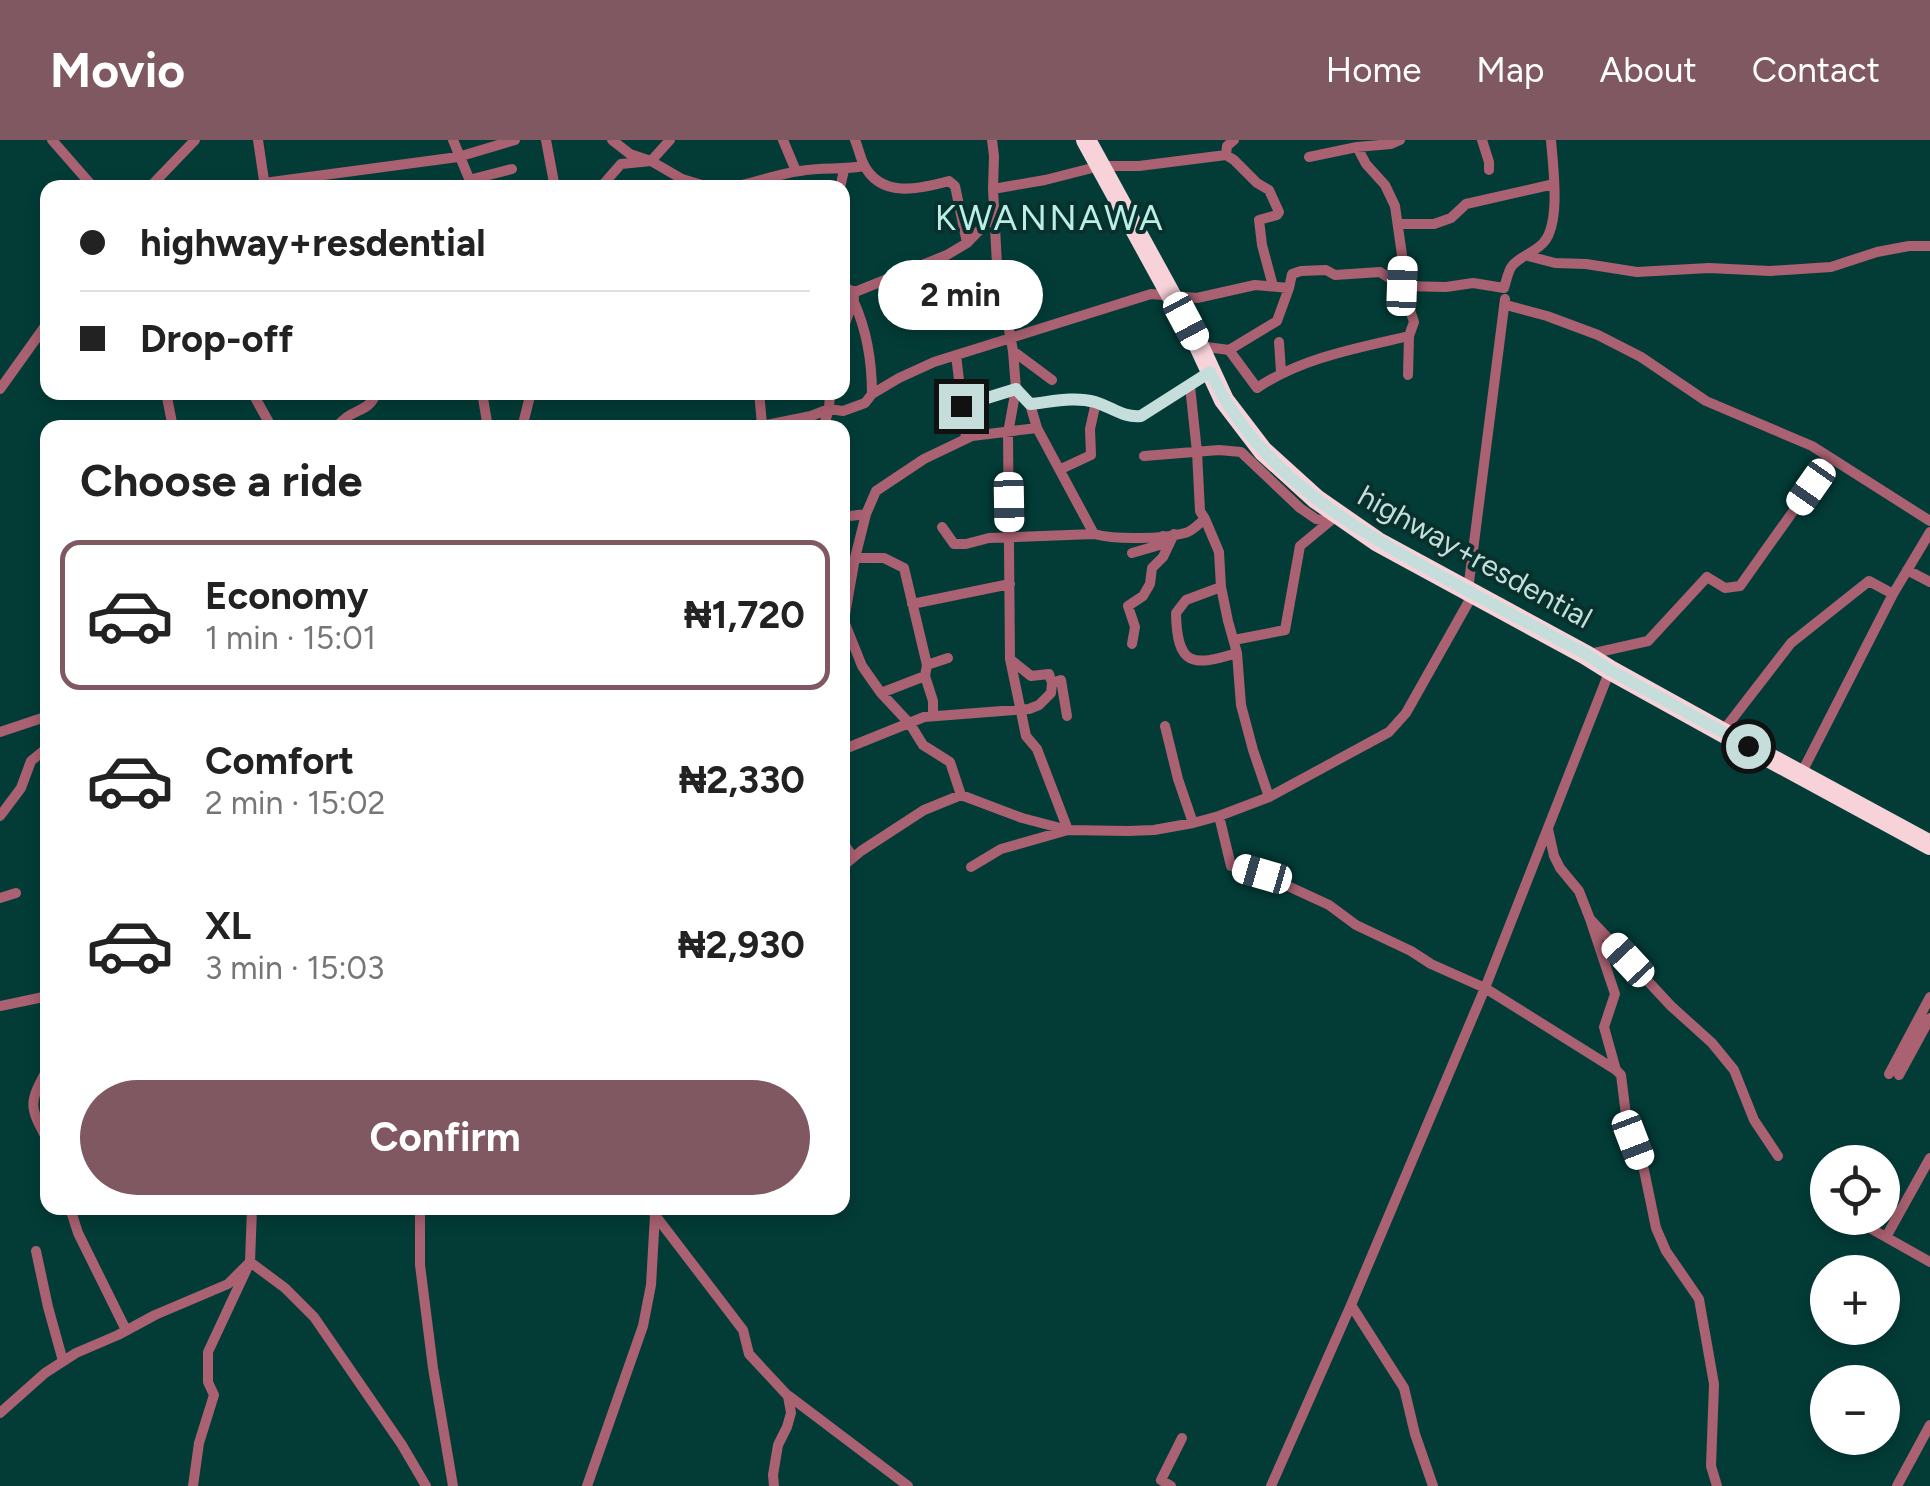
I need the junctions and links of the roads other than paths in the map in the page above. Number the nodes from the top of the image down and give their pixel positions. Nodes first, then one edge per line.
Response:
1 (52, 140) edge
2 (195, 140) edge
3 (258, 140) edge
4 (453, 140) edge
5 (515, 140) edge
6 (546, 140) edge
7 (612, 140) edge
8 (670, 140) edge
9 (783, 140) edge
10 (855, 140) edge
11 (992, 140) edge
12 (1086, 140) edge
13 (1234, 140) edge
14 (1400, 140) edge
15 (1482, 140) edge
16 (1551, 140) edge
17 (1357, 146) junction
18 (458, 156) junction
19 (1226, 156) junction
20 (1309, 157) dead end
21 (651, 161) junction
22 (864, 166) junction
23 (1100, 166) junction
24 (512, 169) dead end
25 (844, 170) junction
26 (1488, 170) dead end
27 (796, 171) junction
28 (162, 174) junction
29 (87, 180) edge
30 (156, 180) edge
31 (162, 180) edge
32 (264, 180) edge
33 (298, 180) edge
34 (469, 180) edge
35 (482, 180) edge
36 (554, 180) edge
37 (607, 180) edge
38 (678, 180) edge
39 (760, 180) edge
40 (842, 180) edge
41 (1554, 184) junction
42 (992, 189) junction
43 (996, 214) junction
44 (1399, 224) junction
45 (967, 242) junction
46 (1930, 246) edge
47 (1528, 256) junction
48 (1512, 266) junction
49 (1488, 284) junction
50 (1273, 286) junction
51 (1402, 286) junction
52 (1289, 288) junction
53 (1504, 288) junction
54 (850, 294) edge
55 (1172, 296) junction
56 (854, 297) junction
57 (1506, 305) junction
58 (850, 309) edge
59 (40, 333) edge
60 (1409, 336) junction
61 (1010, 338) junction
62 (1279, 342) dead end
63 (1200, 346) junction
64 (1229, 350) junction
65 (1013, 351) junction
66 (956, 355) junction
67 (1210, 372) junction
68 (1281, 372) junction
69 (1408, 376) dead end
70 (1052, 380) dead end
71 (1190, 386) junction
72 (0, 388) edge
73 (1016, 389) junction
74 (872, 394) junction
75 (372, 400) edge
76 (830, 400) edge
77 (1096, 402) junction
78 (1030, 404) junction
79 (961, 406) junction
80 (829, 409) junction
81 (343, 420) edge
82 (789, 420) edge
83 (826, 420) edge
84 (1037, 428) junction
85 (1008, 432) junction
86 (966, 438) junction
87 (1198, 452) junction
88 (1144, 456) dead end
89 (1831, 458) junction
90 (1061, 469) junction
91 (866, 514) junction
92 (850, 515) edge
93 (1333, 518) junction
94 (1205, 519) junction
95 (1930, 522) edge
96 (942, 527) dead end
97 (1930, 532) edge
98 (1094, 534) junction
99 (1168, 534) junction
100 (1010, 538) junction
101 (1132, 552) dead end
102 (855, 558) junction
103 (1907, 570) junction
104 (1930, 582) edge
105 (850, 583) edge
106 (1010, 584) junction
107 (1221, 587) junction
108 (1470, 592) junction
109 (1893, 594) junction
110 (912, 604) junction
111 (850, 636) edge
112 (1234, 640) junction
113 (1132, 644) dead end
114 (1238, 653) junction
115 (1586, 654) junction
116 (948, 658) dead end
117 (1010, 659) junction
118 (926, 670) junction
119 (1610, 670) junction
120 (1052, 682) junction
121 (881, 693) junction
122 (1021, 710) junction
123 (933, 716) junction
124 (1067, 716) dead end
125 (40, 719) edge
126 (910, 724) junction
127 (1165, 726) dead end
128 (0, 732) edge
129 (1722, 732) junction
130 (850, 747) edge
131 (40, 754) edge
132 (1800, 774) junction
133 (961, 795) junction
134 (1269, 797) junction
135 (0, 816) edge
136 (1220, 816) junction
137 (1193, 823) junction
138 (1548, 828) junction
139 (1068, 830) junction
140 (1930, 845) edge
141 (850, 852) edge
142 (854, 857) junction
143 (850, 860) edge
144 (970, 867) dead end
145 (16, 893) dead end
146 (0, 898) edge
147 (1590, 919) junction
148 (1486, 988) junction
149 (1930, 997) edge
150 (40, 998) edge
151 (0, 1006) edge
152 (1930, 1018) edge
153 (1616, 1070) junction
154 (40, 1082) edge
155 (40, 1125) edge
156 (1778, 1156) dead end
157 (1930, 1158) edge
158 (72, 1215) edge
159 (252, 1215) edge
160 (420, 1215) edge
161 (653, 1215) edge
162 (656, 1215) edge
163 (1882, 1235) edge
164 (1886, 1237) junction
165 (36, 1251) dead end
166 (250, 1262) junction
167 (1930, 1262) edge
168 (1352, 1305) junction
169 (126, 1330) junction
170 (63, 1361) junction
171 (788, 1396) junction
172 (0, 1413) edge
173 (1930, 1424) edge
174 (1182, 1438) dead end
175 (193, 1486) edge
176 (426, 1486) edge
177 (453, 1486) edge
178 (587, 1486) edge
179 (774, 1486) edge
180 (908, 1486) edge
181 (1171, 1486) edge
182 (1271, 1486) edge
183 (1433, 1486) edge
184 (1716, 1486) edge
185 (1897, 1486) edge

1 - 29 street
2 - 28 street
3 - 32 street
4 - 18 street
5 - 18 street
6 - 36 street
7 - 21 street
8 - 21 street
9 - 27 street
10 - 22 street
11 - 42 street
12 - 23 highway, highway+resdential
13 - 19 street
14 - 17 street
15 - 26 street
16 - 41 street
17 - 20 street
17 - 44 street
18 - 33 street
18 - 34 street
19 - 23 street
19 - 50 street
21 - 37 street
21 - 38 street
22 - 25 street
22 - 45 street
23 - 42 street
23 - 55 highway, highway+resdential
24 - 35 street
25 - 27 street
25 - 40 street
27 - 39 street
28 - 30 street
28 - 31 street
41 - 44 street
41 - 47 street
42 - 43 street
43 - 45 street
43 - 61 street
44 - 51 street
45 - 56 street
46 - 47 street
47 - 48 street
48 - 49 street
48 - 53 street
49 - 51 street
49 - 53 street
50 - 52 street
50 - 55 street
51 - 52 street
51 - 60 street
52 - 64 street
53 - 57 street
54 - 56 street
55 - 61 street
55 - 63 highway, highway+resdential
56 - 58 street
56 - 74 street
57 - 89 street
57 - 108 street
59 - 72 street
60 - 68 street
60 - 69 street
61 - 65 street
61 - 66 street
62 - 68 street
63 - 64 street
63 - 67 highway, highway+resdential
64 - 68 street
65 - 70 street
65 - 73 street
66 - 74 street
66 - 79 street
67 - 71 street
67 - 93 highway, highway+resdential
71 - 77 street
71 - 87 street
73 - 78 street
73 - 79 street
73 - 85 street
74 - 80 street
75 - 81 street
76 - 80 street
77 - 78 street
77 - 90 street
78 - 84 street
79 - 86 street
80 - 82 street
80 - 83 street
84 - 85 street
84 - 90 street
85 - 86 street
85 - 100 street
86 - 91 street
87 - 88 street
87 - 93 street
87 - 94 street
89 - 95 street
89 - 115 street
90 - 98 street
91 - 92 street
91 - 102 street
93 - 108 highway, highway+resdential
93 - 112 street
94 - 99 street
94 - 107 street
96 - 100 street
97 - 103 street
98 - 99 street
98 - 100 street
99 - 101 street
99 - 113 street
100 - 106 street
102 - 105 street
102 - 110 street
103 - 104 street
103 - 109 street
106 - 110 street
106 - 117 street
107 - 112 street
107 - 114 street
108 - 115 highway, highway+resdential
108 - 134 street
109 - 129 street
109 - 132 street
110 - 118 street
111 - 121 street
112 - 114 street
114 - 134 street
115 - 119 highway, highway+resdential
116 - 118 street
117 - 120 street
117 - 122 street
118 - 121 street
118 - 123 street
119 - 129 highway, highway+resdential
119 - 138 street
120 - 122 street
120 - 124 street
121 - 126 street
122 - 123 street
122 - 139 street
123 - 126 street
125 - 128 street
126 - 130 street
126 - 133 street
127 - 137 street
129 - 132 highway, highway+resdential
131 - 135 street
132 - 140 highway, highway+resdential
133 - 139 street
133 - 142 street
134 - 136 street
136 - 137 street
136 - 148 street
137 - 139 street
138 - 147 street
138 - 148 street
139 - 144 street
141 - 142 street
142 - 143 street
145 - 146 street
147 - 153 street
147 - 156 street
148 - 153 street
148 - 168 street
149 - 152 street
150 - 151 street
153 - 184 street
154 - 155 street
157 - 164 street
158 - 169 street
159 - 166 street
160 - 177 street
161 - 178 street
162 - 171 street
163 - 164 street
164 - 167 street
165 - 170 street
166 - 169 street
166 - 175 street
166 - 176 street
168 - 182 street
168 - 183 street
169 - 170 street
170 - 172 street
171 - 179 street
171 - 180 street
173 - 185 street
174 - 181 street

